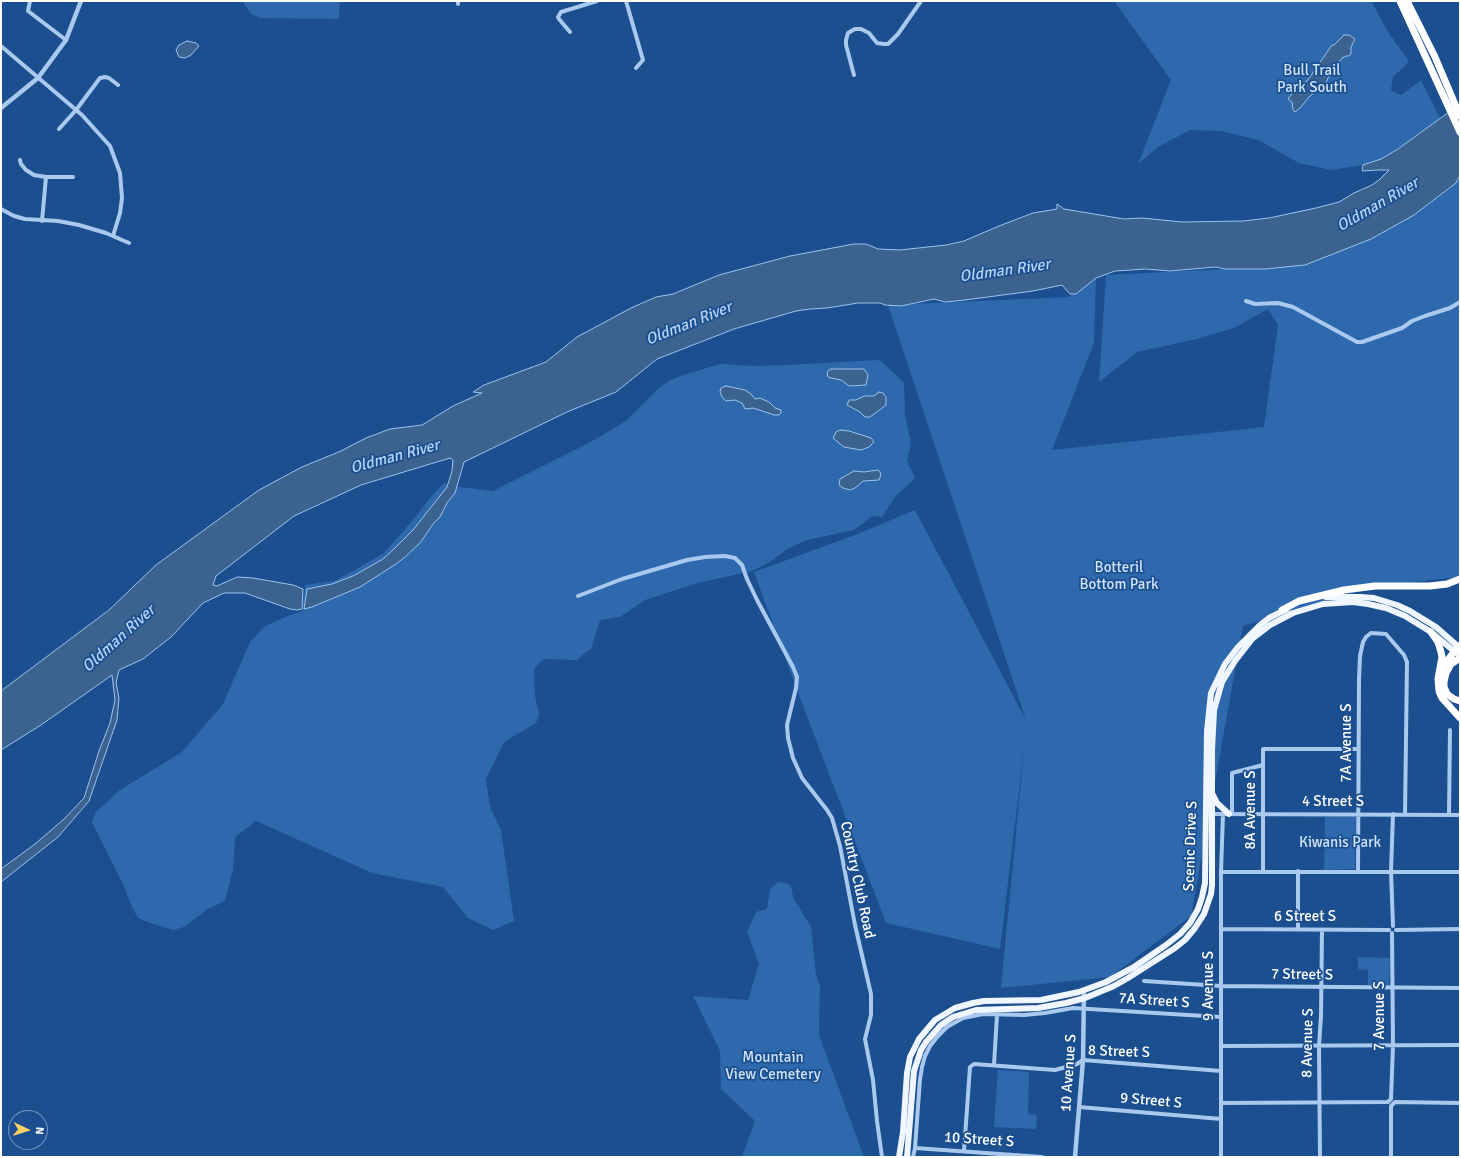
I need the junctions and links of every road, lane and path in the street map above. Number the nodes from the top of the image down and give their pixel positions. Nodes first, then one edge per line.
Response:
1 (30, 1) edge
2 (81, 1) edge
3 (597, 1) edge
4 (626, 1) edge
5 (921, 1) edge
6 (1400, 1) edge
7 (1407, 1) edge
8 (570, 32) dead end
9 (66, 40) junction
10 (1, 46) edge
11 (636, 68) dead end
12 (854, 76) dead end
13 (38, 78) junction
14 (118, 85) dead end
15 (1, 108) edge
16 (76, 110) junction
17 (1460, 116) edge
18 (59, 129) dead end
19 (1460, 132) edge
20 (20, 160) dead end
21 (46, 176) junction
22 (73, 177) dead end
23 (1, 209) edge
24 (42, 221) junction
25 (112, 236) junction
26 (128, 243) dead end
27 (1246, 302) dead end
28 (1460, 302) edge
29 (1460, 578) edge
30 (578, 596) dead end
31 (1282, 610) junction
32 (1431, 632) junction
33 (1458, 652) edge
34 (1439, 674) junction
35 (1460, 701) edge
36 (1460, 718) edge
37 (1450, 730) dead end
38 (1359, 749) junction
39 (1263, 765) junction
40 (1212, 794) junction
41 (1209, 814) junction
42 (1228, 814) junction
43 (1263, 814) junction
44 (1359, 814) junction
45 (1393, 814) junction
46 (1460, 814) edge
47 (1405, 815) junction
48 (1449, 815) junction
49 (1263, 871) junction
50 (1298, 871) junction
51 (1358, 871) junction
52 (1392, 871) junction
53 (1221, 872) junction
54 (1460, 872) edge
55 (1221, 929) junction
56 (1298, 929) junction
57 (1460, 929) edge
58 (1322, 930) junction
59 (1392, 930) junction
60 (1144, 981) dead end
61 (1221, 986) junction
62 (1321, 987) junction
63 (1392, 988) junction
64 (1460, 988) edge
65 (1084, 990) junction
66 (1085, 998) junction
67 (1085, 1008) junction
68 (997, 1015) junction
69 (1221, 1017) junction
70 (1460, 1045) edge
71 (1221, 1046) junction
72 (1319, 1046) junction
73 (1393, 1046) junction
74 (1083, 1060) junction
75 (994, 1065) junction
76 (1221, 1071) junction
77 (1320, 1102) junction
78 (1221, 1103) junction
79 (1460, 1103) edge
80 (1079, 1107) junction
81 (1221, 1118) junction
82 (916, 1148) junction
83 (964, 1151) junction
84 (987, 1155) edge
85 (882, 1157) edge
86 (899, 1157) edge
87 (907, 1157) edge
88 (913, 1157) edge
89 (1042, 1157) edge
90 (1075, 1157) edge
91 (1221, 1157) edge
92 (1320, 1157) edge
93 (1391, 1157) edge

1 - 9 street
2 - 9 street
3 - 8 street
4 - 11 street
5 - 12 street
6 - 19 highway
7 - 17 highway
9 - 13 street
10 - 13 street
13 - 15 street
13 - 16 street
14 - 16 street
16 - 18 street
16 - 25 street
20 - 21 street
21 - 22 street
21 - 24 street
23 - 24 street
24 - 25 street
25 - 26 street
27 - 28 street
29 - 31 highway
30 - 85 street, Country Club Road
31 - 33 main road, Scenic Drive S
31 - 41 main road, Scenic Drive S
32 - 33 main road, Scenic Drive S
32 - 34 highway
32 - 40 main road, Scenic Drive S
33 - 34 highway
33 - 35 highway
34 - 36 highway
37 - 48 street
38 - 39 street, 8A Avenue S
38 - 44 street, 7A Avenue S
38 - 47 street, 7A Avenue S
39 - 42 street, 9 Avenue S
39 - 43 street, 8A Avenue S
40 - 41 main road, Scenic Drive S
40 - 42 main road
41 - 42 street, 4 Street S
41 - 65 main road, Scenic Drive S
41 - 66 main road, Scenic Drive S
42 - 43 street, 4 Street S
42 - 53 street, 9 Avenue S
43 - 44 street, 4 Street S
43 - 49 street, 8A Avenue S
44 - 45 street, 4 Street S
44 - 51 street, 7A Avenue S
45 - 47 street, 4 Street S
45 - 52 street, 7 Avenue S
46 - 48 street, 4 Street S
47 - 48 street, 4 Street S
49 - 50 street
49 - 53 street
50 - 51 street
50 - 56 street
51 - 52 street
52 - 54 street
52 - 59 street, 7 Avenue S
53 - 55 street, 9 Avenue S
55 - 56 street, 6 Street S
55 - 61 street, 9 Avenue S
56 - 58 street, 6 Street S
57 - 59 street
58 - 59 street, 6 Street S
58 - 62 street, 8 Avenue S
59 - 63 street, 7 Avenue S
60 - 61 street, 7 Street S
61 - 62 street, 7 Street S
61 - 69 street, 9 Avenue S
62 - 63 street, 7 Street S
62 - 72 street, 8 Avenue S
63 - 64 street, 7 Street S
63 - 73 street, 7 Avenue S
65 - 66 street, 10 Avenue S
65 - 86 main road, Scenic Drive S
66 - 67 street, 10 Avenue S
66 - 87 main road, Scenic Drive S
67 - 68 street
67 - 69 street, 7A Street S
67 - 74 street, 10 Avenue S
68 - 75 street
68 - 82 street
69 - 71 street, 9 Avenue S
70 - 73 street
71 - 72 street
71 - 76 street, 9 Avenue S
72 - 73 street
72 - 77 street, 8 Avenue S
73 - 77 street, 7 Avenue S
74 - 75 street, 8 Street S
74 - 76 street, 8 Street S
74 - 80 street, 10 Avenue S
75 - 83 street, 8 Street S
76 - 78 street, 9 Avenue S
77 - 78 street
77 - 92 street, 8 Avenue S
78 - 81 street, 9 Avenue S
79 - 93 street
80 - 81 street, 9 Street S
80 - 90 street, 10 Avenue S
81 - 91 street, 9 Avenue S
82 - 83 street, 10 Street S
82 - 88 street
83 - 84 street, 10 Street S
84 - 89 street, 10 Street S

